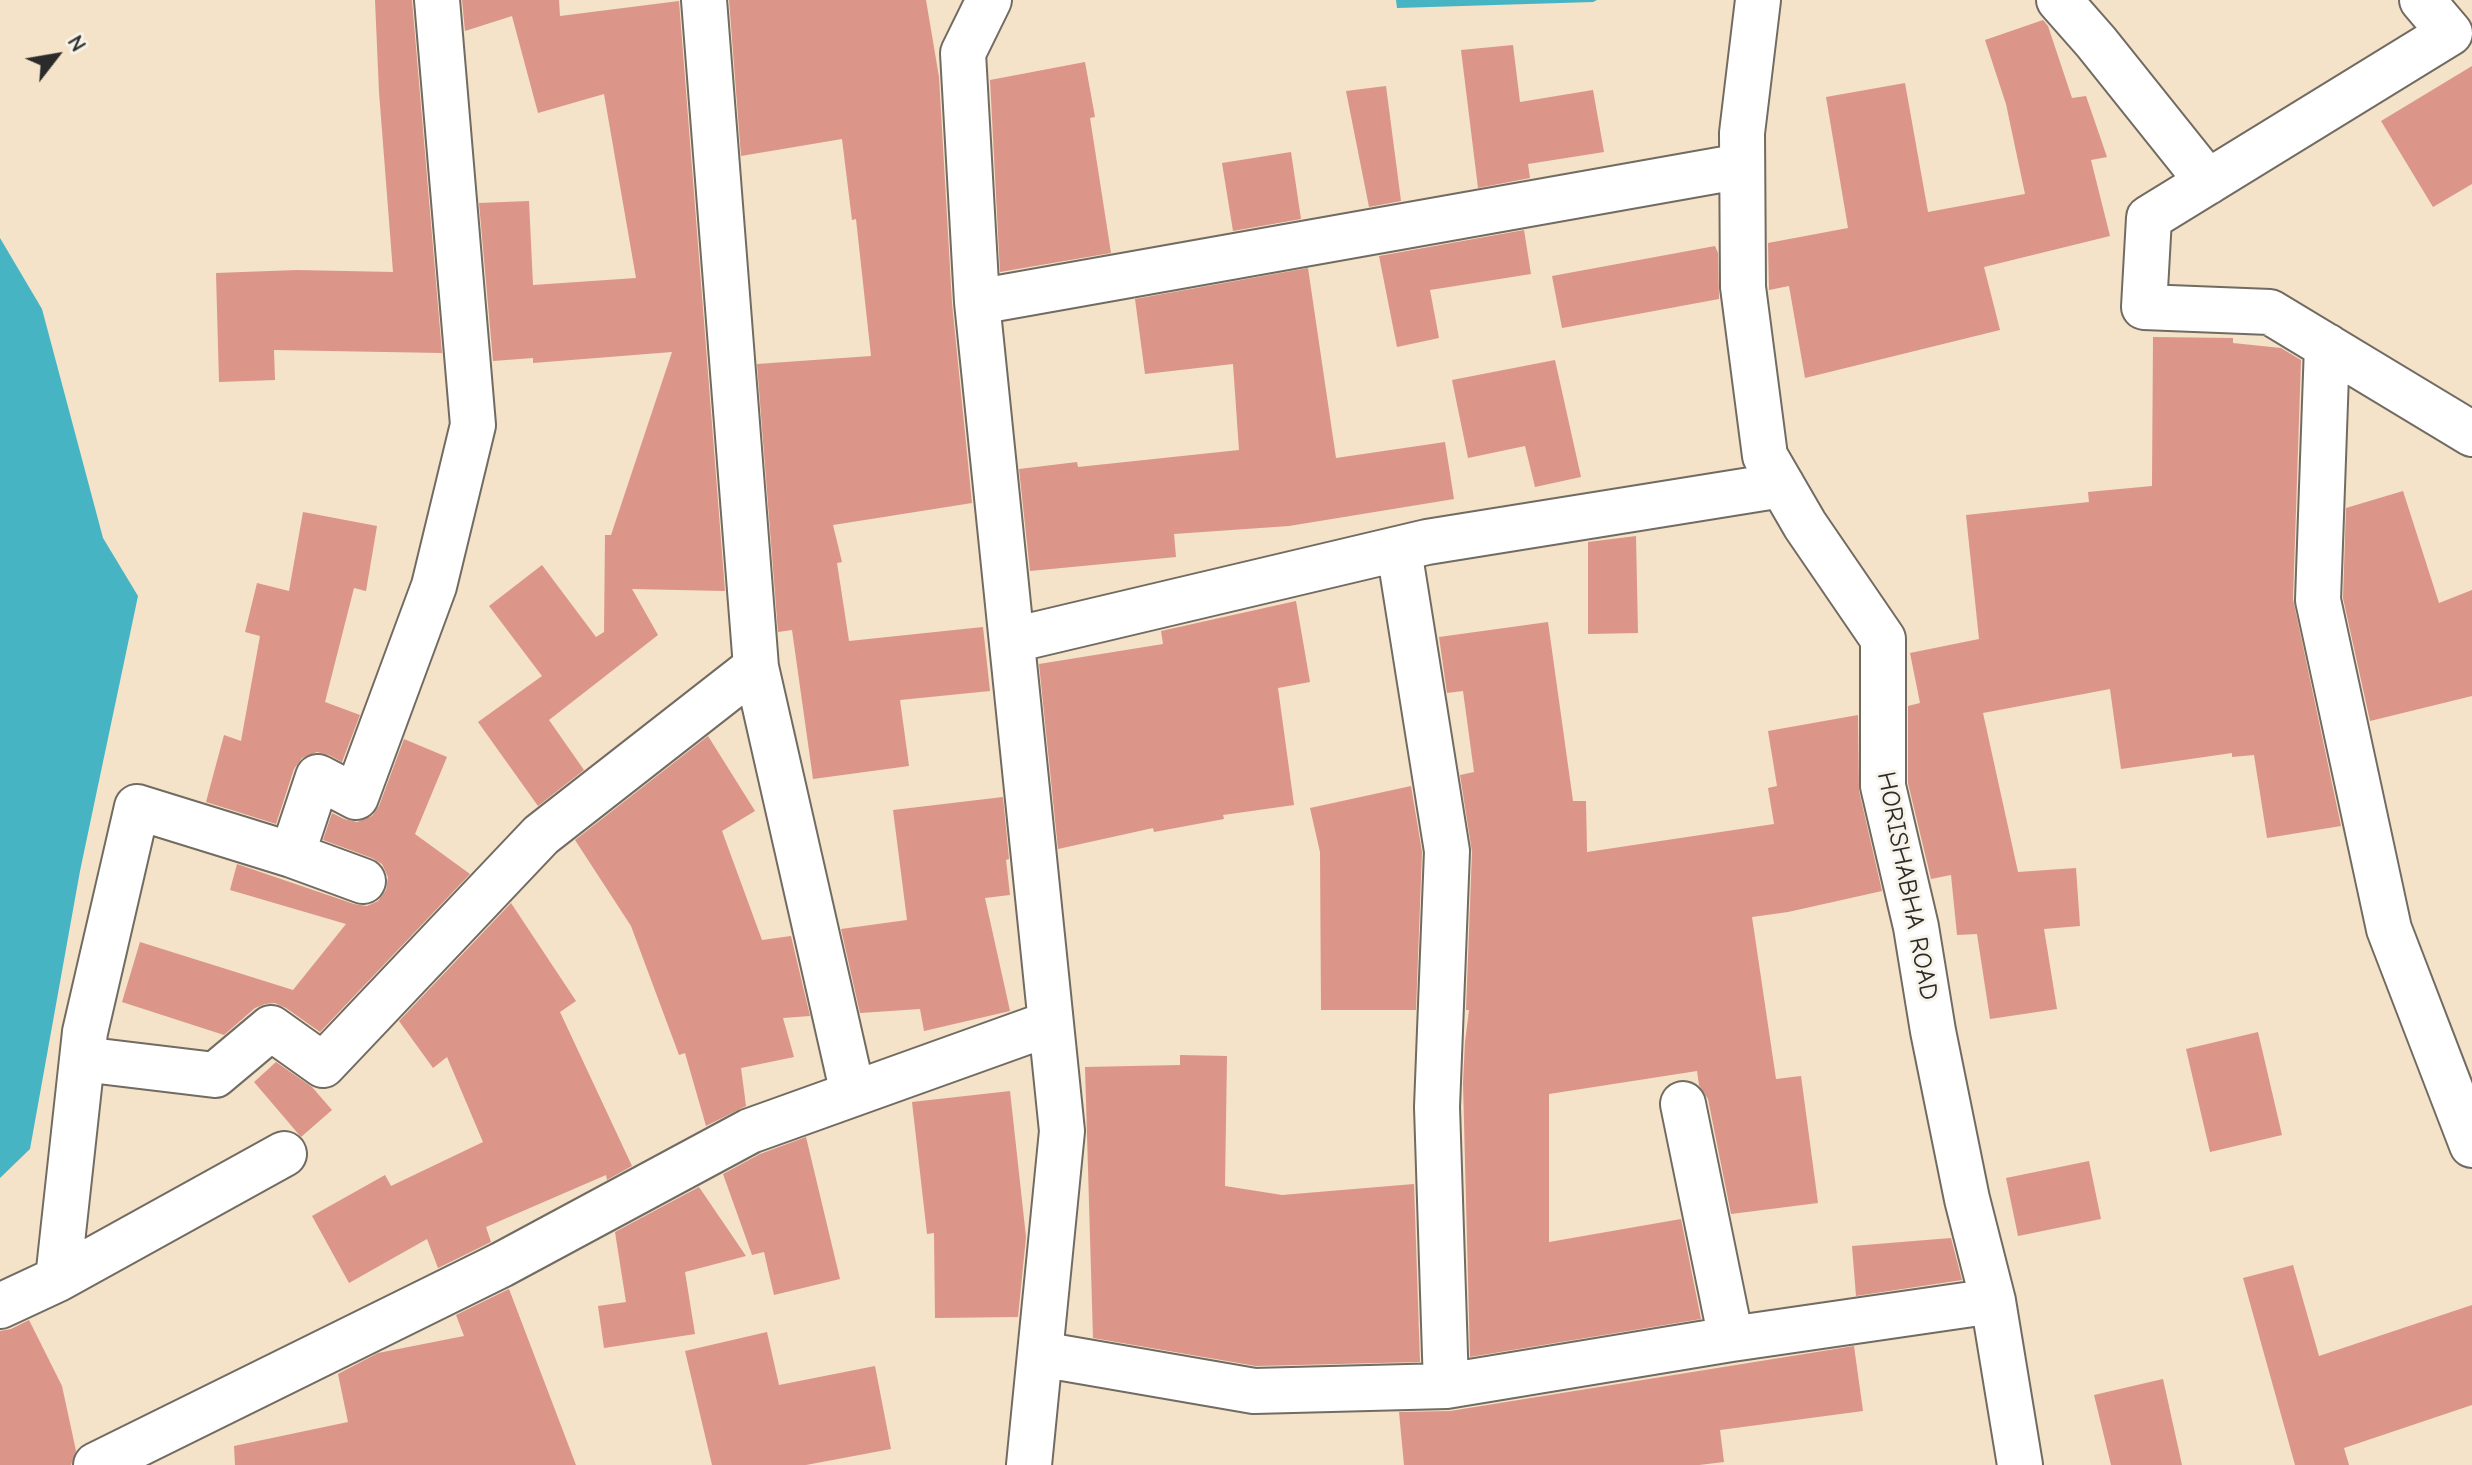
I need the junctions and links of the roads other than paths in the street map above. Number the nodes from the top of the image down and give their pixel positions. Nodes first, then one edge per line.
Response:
1 (437, 0) edge
2 (704, 0) edge
3 (989, 0) edge
4 (1758, 0) edge
5 (2059, 0) edge
6 (2422, 0) edge
7 (1742, 166) junction
8 (2208, 182) junction
9 (977, 302) junction
10 (2327, 346) junction
11 (2472, 434) edge
12 (1782, 485) junction
13 (1399, 550) junction
14 (1013, 640) junction
15 (756, 667) junction
16 (292, 855) junction
17 (363, 881) dead end
18 (1051, 1023) junction
19 (82, 1059) junction
20 (853, 1094) junction
21 (1683, 1104) dead end
22 (2472, 1145) edge
23 (284, 1154) dead end
24 (58, 1279) junction
25 (1993, 1301) junction
26 (0, 1306) edge
27 (1731, 1339) junction
28 (1040, 1354) junction
29 (1446, 1386) junction
30 (96, 1465) edge
31 (1029, 1465) edge
32 (2020, 1465) edge

1 - 16 street
2 - 15 street
3 - 9 street
4 - 7 street, HORISHABHA ROAD
5 - 8 street
6 - 8 street
7 - 9 street
7 - 12 street, HORISHABHA ROAD
8 - 10 street
9 - 14 street
10 - 11 street
10 - 22 street
12 - 13 street
12 - 25 street, HORISHABHA ROAD
13 - 14 street
13 - 29 street
14 - 18 street
15 - 19 street
15 - 20 street
16 - 17 street
16 - 19 street
18 - 20 street
18 - 28 street
19 - 24 street
20 - 30 street
21 - 27 street
23 - 24 street
24 - 26 street
25 - 27 street
25 - 32 street, HORISHABHA ROAD
27 - 29 street
28 - 29 street
28 - 31 street

